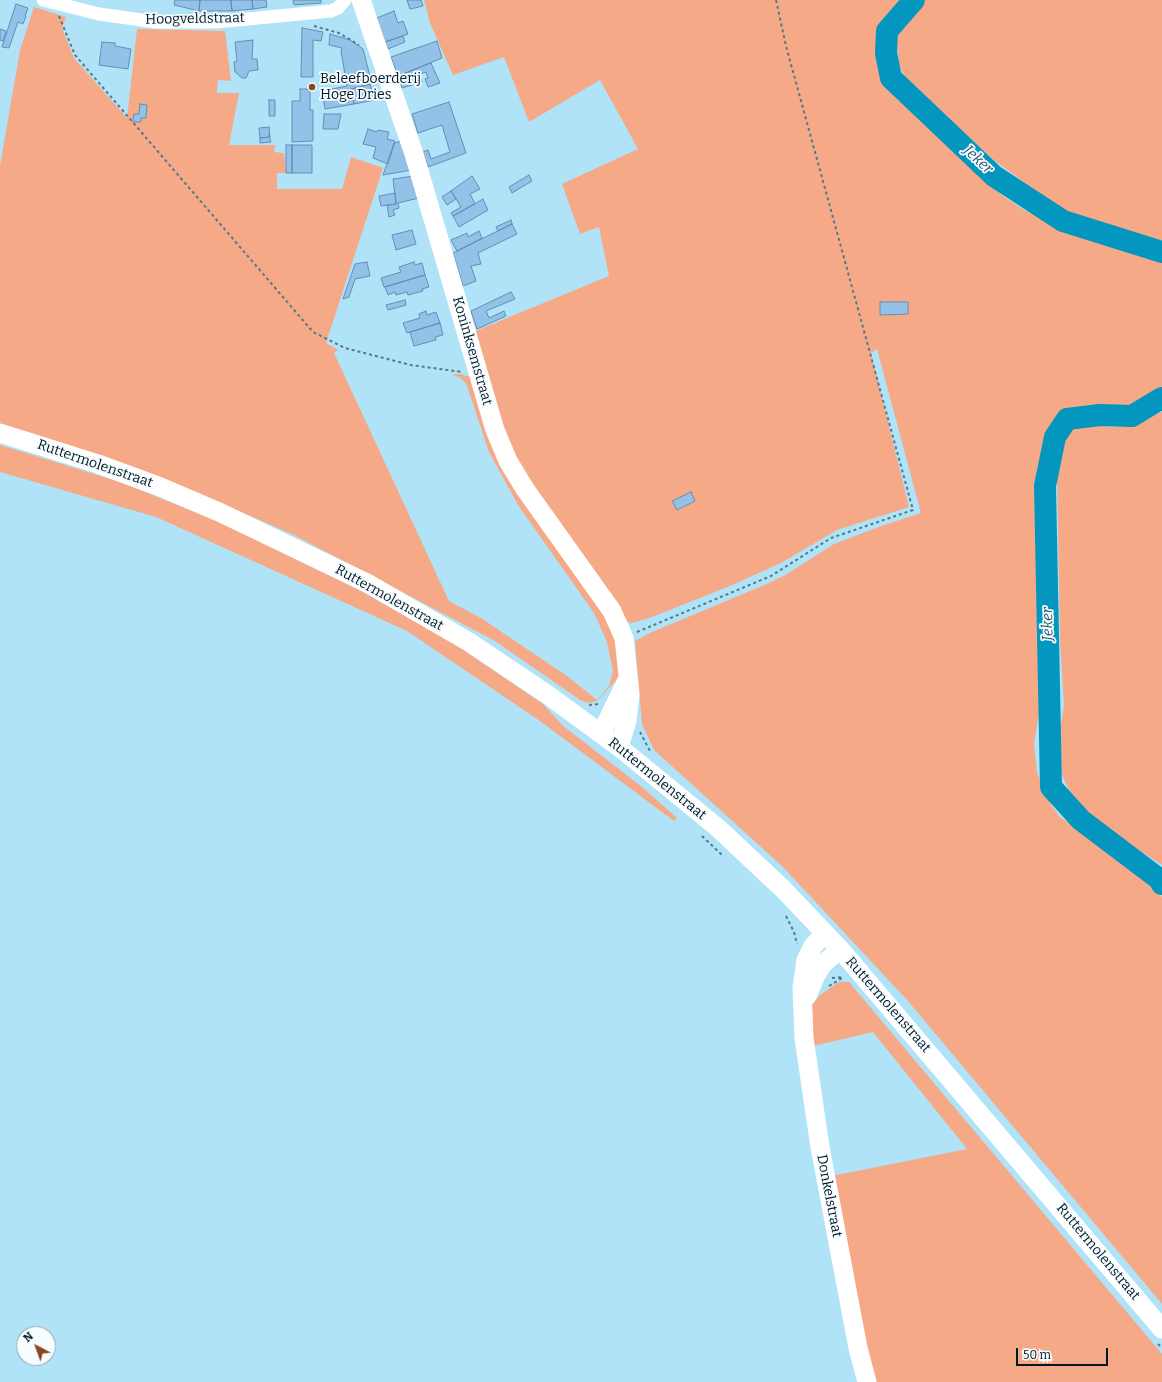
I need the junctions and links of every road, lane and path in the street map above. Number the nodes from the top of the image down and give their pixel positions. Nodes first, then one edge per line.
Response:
1 (345, 0) edge
2 (361, 0) edge
3 (776, 0) edge
4 (48, 2) edge
5 (295, 14) junction
6 (364, 48) dead end
7 (478, 372) junction
8 (0, 433) edge
9 (624, 638) junction
10 (628, 677) junction
11 (601, 734) junction
12 (619, 747) junction
13 (696, 832) dead end
14 (726, 858) dead end
15 (781, 911) dead end
16 (824, 933) junction
17 (840, 949) junction
18 (817, 973) junction
19 (850, 974) junction
20 (1160, 1336) edge
21 (1162, 1348) edge
22 (866, 1382) edge

1 - 5 street, Hoogveldstraat
2 - 7 main road, Koninksemstraat
3 - 9 path
4 - 5 street, Hoogveldstraat
4 - 7 path
5 - 6 path
7 - 9 main road, Koninksemstraat
8 - 11 main road, Ruttermolenstraat
9 - 10 main road, Koninksemstraat
10 - 11 main road
10 - 12 main road, Koninksemstraat
11 - 12 main road, Ruttermolenstraat
12 - 16 main road, Ruttermolenstraat
13 - 14 path
15 - 18 path
16 - 17 main road, Ruttermolenstraat
16 - 18 main road, Donkelstraat
17 - 18 main road
17 - 19 main road, Ruttermolenstraat
18 - 19 path
18 - 19 path
18 - 22 main road, Donkelstraat
19 - 20 main road, Ruttermolenstraat
20 - 21 path

